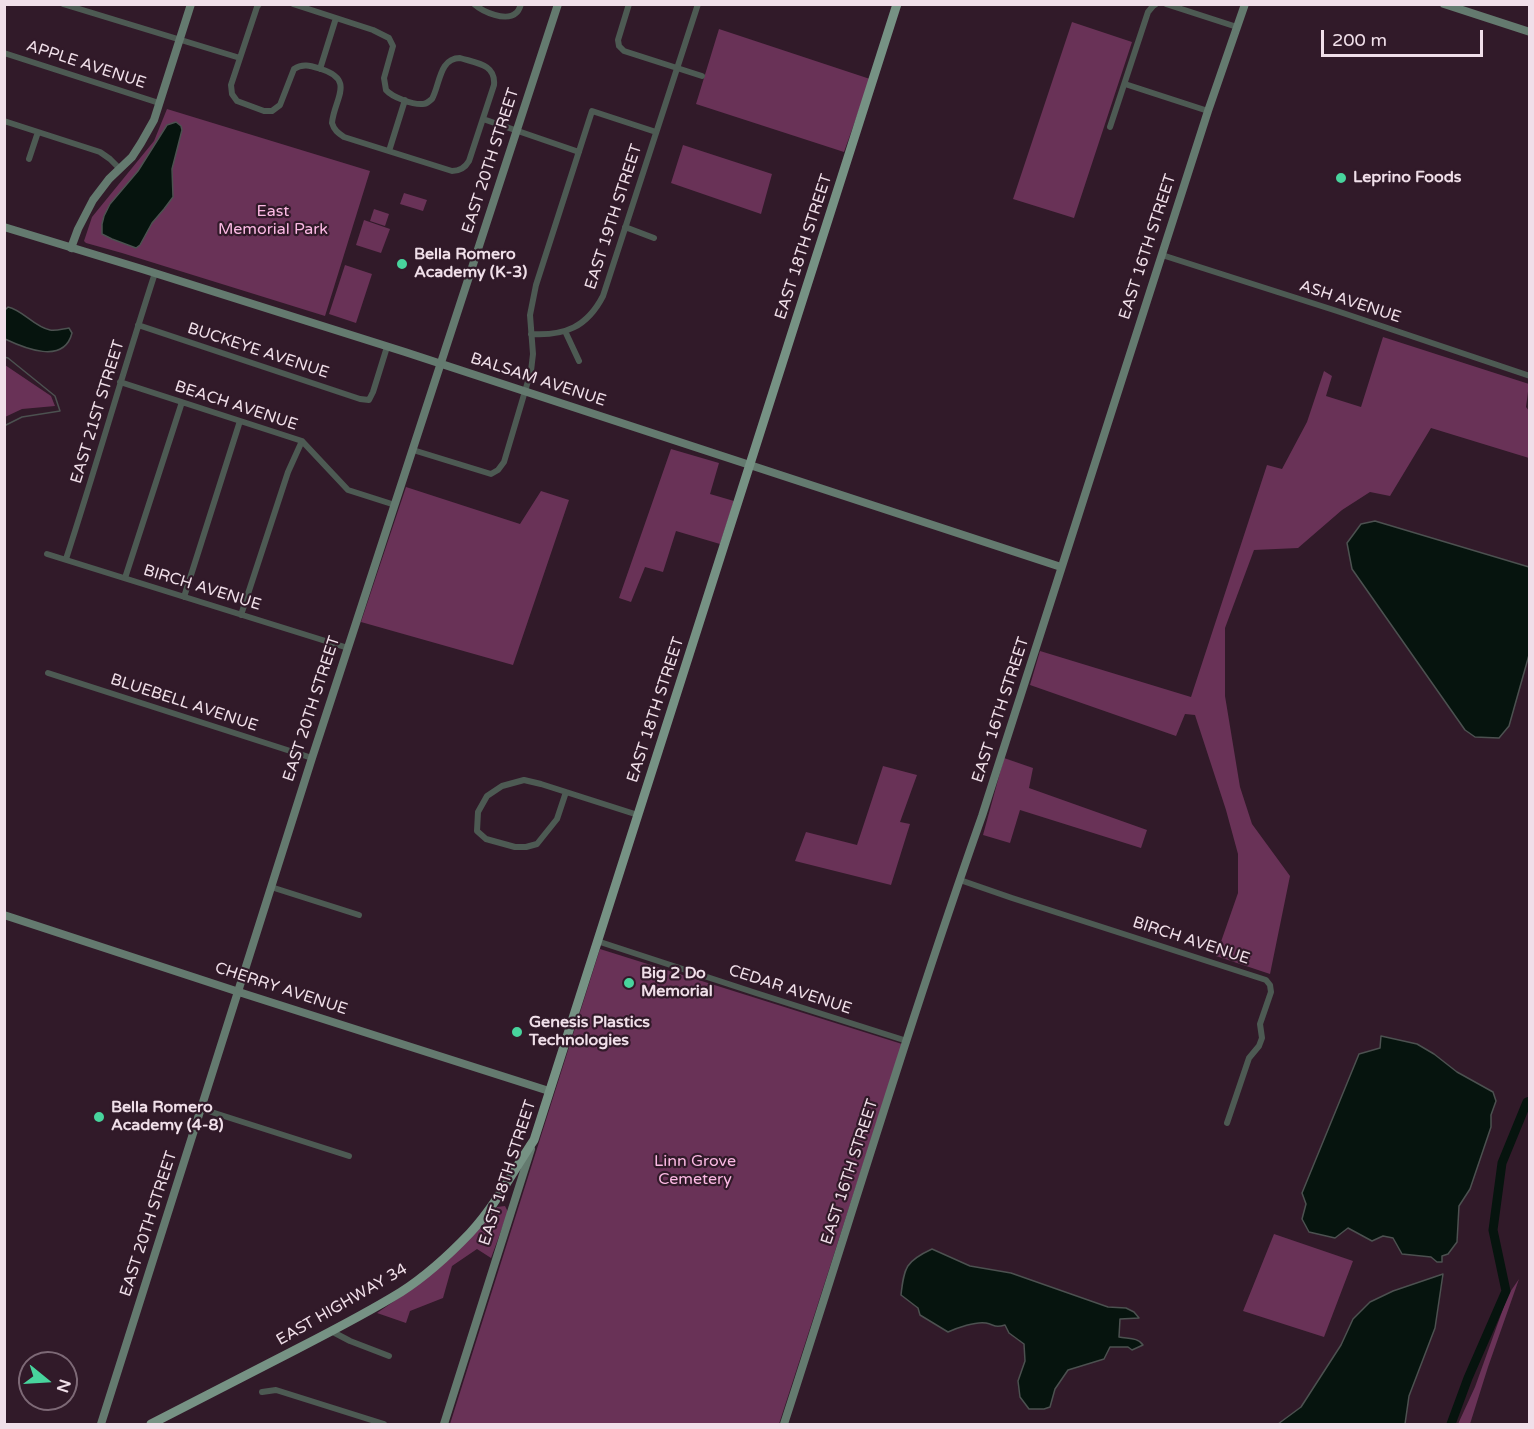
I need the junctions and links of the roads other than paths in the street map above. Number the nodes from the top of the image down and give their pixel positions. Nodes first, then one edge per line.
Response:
1 (63, 4) edge
2 (191, 4) edge
3 (259, 4) edge
4 (293, 4) edge
5 (474, 4) edge
6 (521, 4) edge
7 (558, 4) edge
8 (629, 4) edge
9 (698, 4) edge
10 (897, 4) edge
11 (1156, 4) edge
12 (1166, 4) edge
13 (1245, 4) edge
14 (1444, 4) edge
15 (336, 18) junction
16 (1237, 27) junction
17 (1530, 32) edge
18 (180, 40) junction
19 (4, 53) edge
20 (240, 58) junction
21 (677, 68) junction
22 (320, 69) junction
23 (702, 76) dead end
24 (1125, 84) junction
25 (405, 100) junction
26 (159, 103) junction
27 (1208, 111) junction
28 (483, 119) junction
29 (4, 121) edge
30 (1110, 127) dead end
31 (517, 130) junction
32 (38, 132) junction
33 (656, 132) junction
34 (389, 151) junction
35 (579, 152) junction
36 (30, 159) dead end
37 (119, 168) junction
38 (4, 227) edge
39 (625, 228) junction
40 (654, 238) dead end
41 (71, 248) junction
42 (1162, 255) junction
43 (155, 273) junction
44 (138, 325) junction
45 (566, 331) junction
46 (531, 334) junction
47 (387, 347) junction
48 (579, 361) dead end
49 (441, 364) junction
50 (1530, 376) edge
51 (120, 382) junction
52 (526, 387) junction
53 (182, 402) junction
54 (240, 421) junction
55 (302, 441) junction
56 (413, 450) junction
57 (750, 465) junction
58 (395, 505) junction
59 (47, 554) dead end
60 (66, 559) junction
61 (1061, 567) junction
62 (125, 578) junction
63 (184, 597) junction
64 (241, 615) junction
65 (348, 648) junction
66 (48, 673) dead end
67 (312, 758) junction
68 (566, 792) junction
69 (638, 816) junction
70 (960, 880) junction
71 (271, 887) junction
72 (4, 915) edge
73 (359, 915) dead end
74 (597, 941) junction
75 (239, 992) junction
76 (907, 1041) junction
77 (549, 1091) junction
78 (202, 1109) junction
79 (1227, 1124) dead end
80 (534, 1140) junction
81 (349, 1156) dead end
82 (498, 1198) junction
83 (513, 1204) junction
84 (331, 1331) junction
85 (389, 1356) dead end
86 (262, 1392) dead end
87 (101, 1425) edge
88 (151, 1425) edge
89 (384, 1425) edge
90 (444, 1425) edge
91 (784, 1425) edge

1 - 18 street
2 - 18 street
3 - 20 street
4 - 15 street
5 - 6 street
7 - 31 street, EAST 20TH STREET
8 - 21 street
9 - 21 street, EAST 19TH STREET
10 - 57 main road, EAST 18TH STREET
11 - 24 street
12 - 16 street
13 - 16 street, EAST 16TH STREET
14 - 17 street
15 - 22 street
15 - 25 street
16 - 27 street, EAST 16TH STREET
18 - 20 street
18 - 26 street
19 - 26 street, APPLE AVENUE
20 - 22 street
21 - 23 street
21 - 33 street, EAST 19TH STREET
22 - 34 street
24 - 27 street
24 - 30 street
25 - 28 street
25 - 34 street
26 - 37 street
27 - 42 street, EAST 16TH STREET
28 - 31 street
28 - 34 street
29 - 32 street
31 - 35 street
31 - 49 street, EAST 20TH STREET
32 - 36 street
32 - 37 street
33 - 35 street
33 - 39 street, EAST 19TH STREET
35 - 46 street
37 - 41 street
38 - 41 street, BALSAM AVENUE
39 - 40 street
39 - 45 street, EAST 19TH STREET
41 - 43 street, BALSAM AVENUE
42 - 50 street, ASH AVENUE
42 - 61 street, EAST 16TH STREET
43 - 44 street, EAST 21ST STREET
43 - 47 street, BALSAM AVENUE
44 - 47 street, BUCKEYE AVENUE
44 - 51 street, EAST 21ST STREET
45 - 46 street, EAST 19TH STREET
45 - 48 street
46 - 52 street
47 - 49 street, BALSAM AVENUE
49 - 52 street, BALSAM AVENUE
49 - 56 street, EAST 20TH STREET
51 - 53 street, BEACH AVENUE
51 - 60 street, EAST 21ST STREET
52 - 56 street
52 - 57 street, BALSAM AVENUE
53 - 54 street, BEACH AVENUE
53 - 62 street
54 - 55 street, BEACH AVENUE
54 - 63 street
55 - 58 street, BEACH AVENUE
55 - 64 street
56 - 58 street, EAST 20TH STREET
57 - 61 street, BALSAM AVENUE
57 - 69 main road, EAST 18TH STREET
58 - 65 street, EAST 20TH STREET
59 - 60 street, BIRCH AVENUE
60 - 62 street, BIRCH AVENUE
61 - 70 street, EAST 16TH STREET
62 - 63 street, BIRCH AVENUE
63 - 64 street, BIRCH AVENUE
64 - 65 street, BIRCH AVENUE
65 - 67 street, EAST 20TH STREET
66 - 67 street, BLUEBELL AVENUE
67 - 71 street, EAST 20TH STREET
68 - 68 street
68 - 69 street
69 - 74 main road, EAST 18TH STREET
70 - 76 street, EAST 16TH STREET
70 - 79 street, BIRCH AVENUE
71 - 73 street
71 - 75 street, EAST 20TH STREET
72 - 75 street, CHERRY AVENUE
74 - 76 street, CEDAR AVENUE
74 - 77 main road, EAST 18TH STREET
75 - 77 street, CHERRY AVENUE
75 - 78 street, EAST 20TH STREET
76 - 91 street, EAST 16TH STREET
77 - 80 main road, EAST 18TH STREET
78 - 81 street
78 - 87 street, EAST 20TH STREET
80 - 82 main road, EAST HIGHWAY 34
80 - 83 street, EAST 18TH STREET
82 - 83 street
82 - 84 main road, EAST HIGHWAY 34
83 - 90 street, EAST 18TH STREET
84 - 85 street
84 - 88 main road, EAST HIGHWAY 34
86 - 89 street

